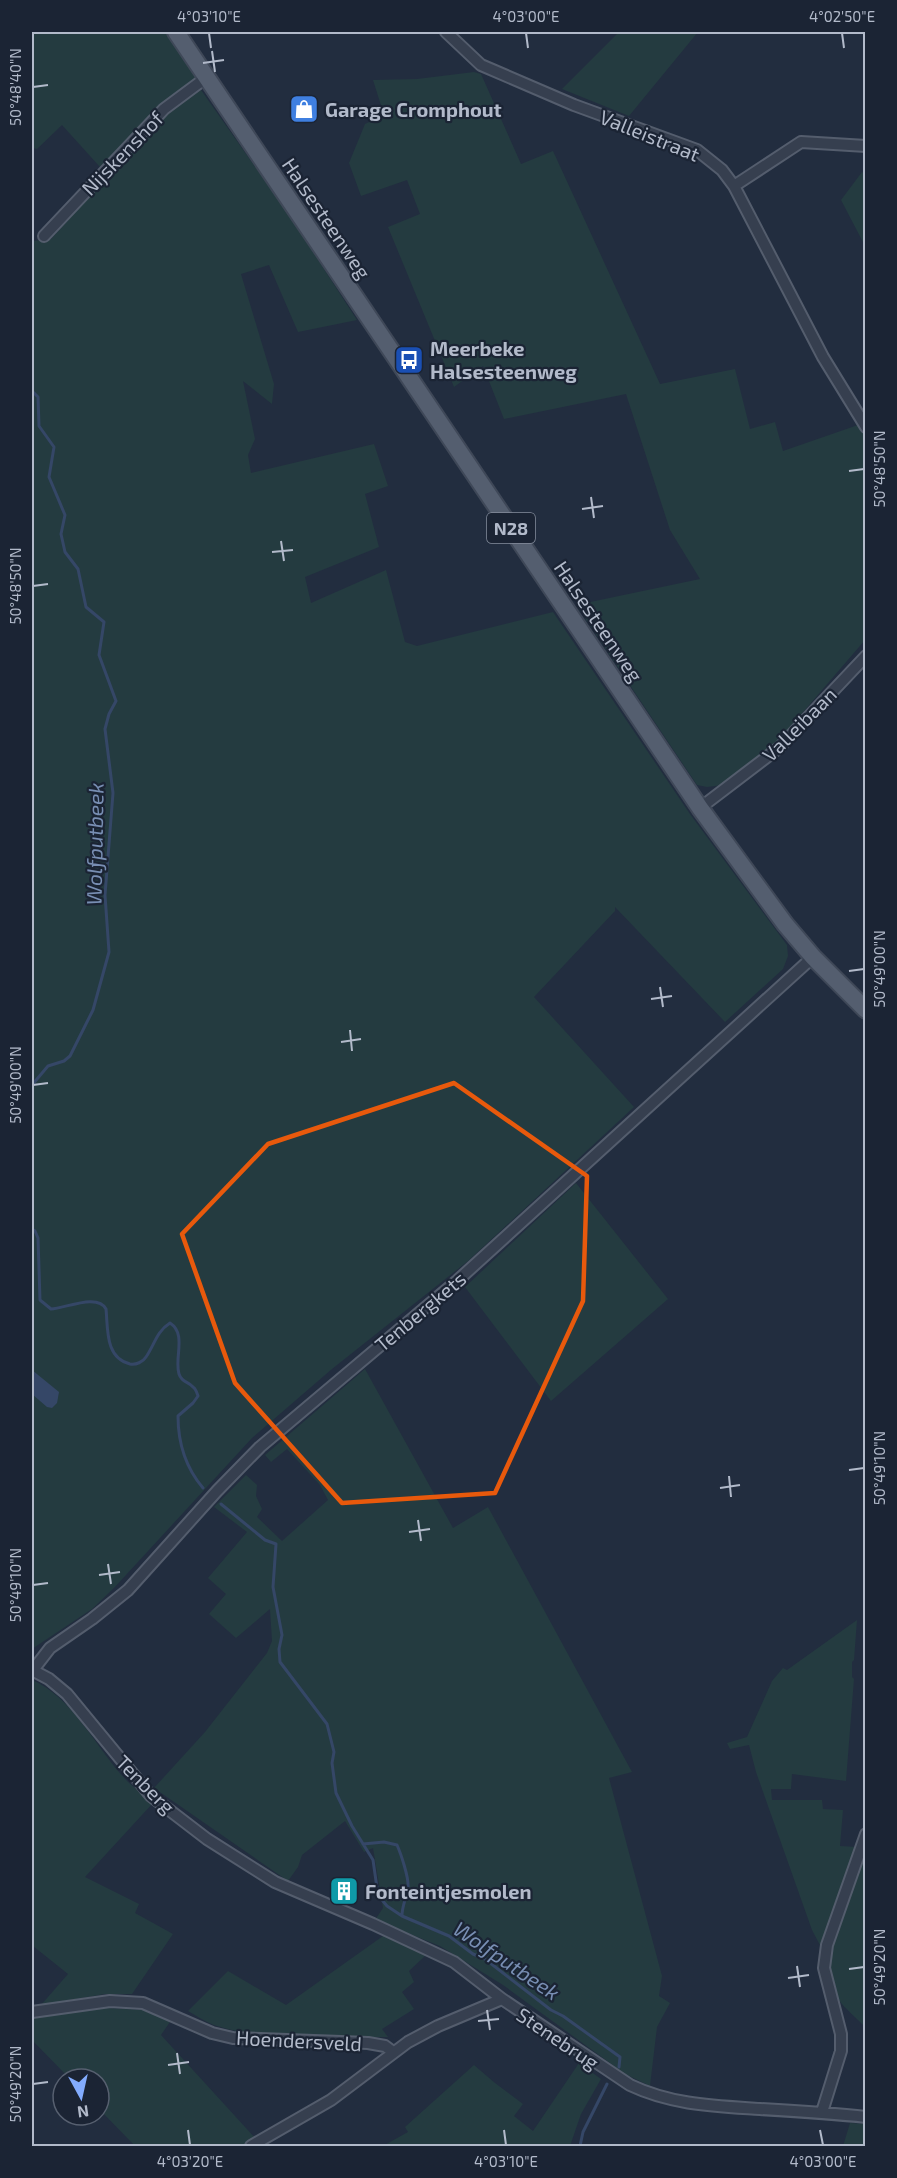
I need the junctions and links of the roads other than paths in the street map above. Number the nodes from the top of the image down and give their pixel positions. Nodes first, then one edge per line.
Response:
1 (176, 32) edge
2 (446, 32) edge
3 (207, 77) junction
4 (866, 146) edge
5 (734, 186) junction
6 (44, 236) dead end
7 (866, 427) edge
8 (866, 656) edge
9 (700, 808) junction
10 (813, 957) junction
11 (866, 1010) edge
12 (32, 1670) edge
13 (866, 1834) edge
14 (275, 1882) joint
15 (502, 1999) junction
16 (32, 2012) edge
17 (393, 2052) junction
18 (822, 2112) junction
19 (866, 2117) edge
20 (251, 2146) edge

1 - 3 main road, Halsesteenweg / N28
2 - 5 street, Valleistraat
3 - 6 street, Nijskenshof
3 - 9 main road, Halsesteenweg / N28
4 - 5 street
5 - 7 street, Valleistraat
8 - 9 street, Valleibaan
9 - 10 main road, Halsesteenweg / N28
10 - 11 main road, Halsesteenweg / N28
10 - 12 street, Tenbergkets
12 - 14 street, Tenberg
13 - 18 street
14 - 15 street, Stenebrug
15 - 17 street
15 - 18 street, Stenebrug
16 - 17 street, Hoendersveld
17 - 20 street
18 - 19 street, Stenebrug

